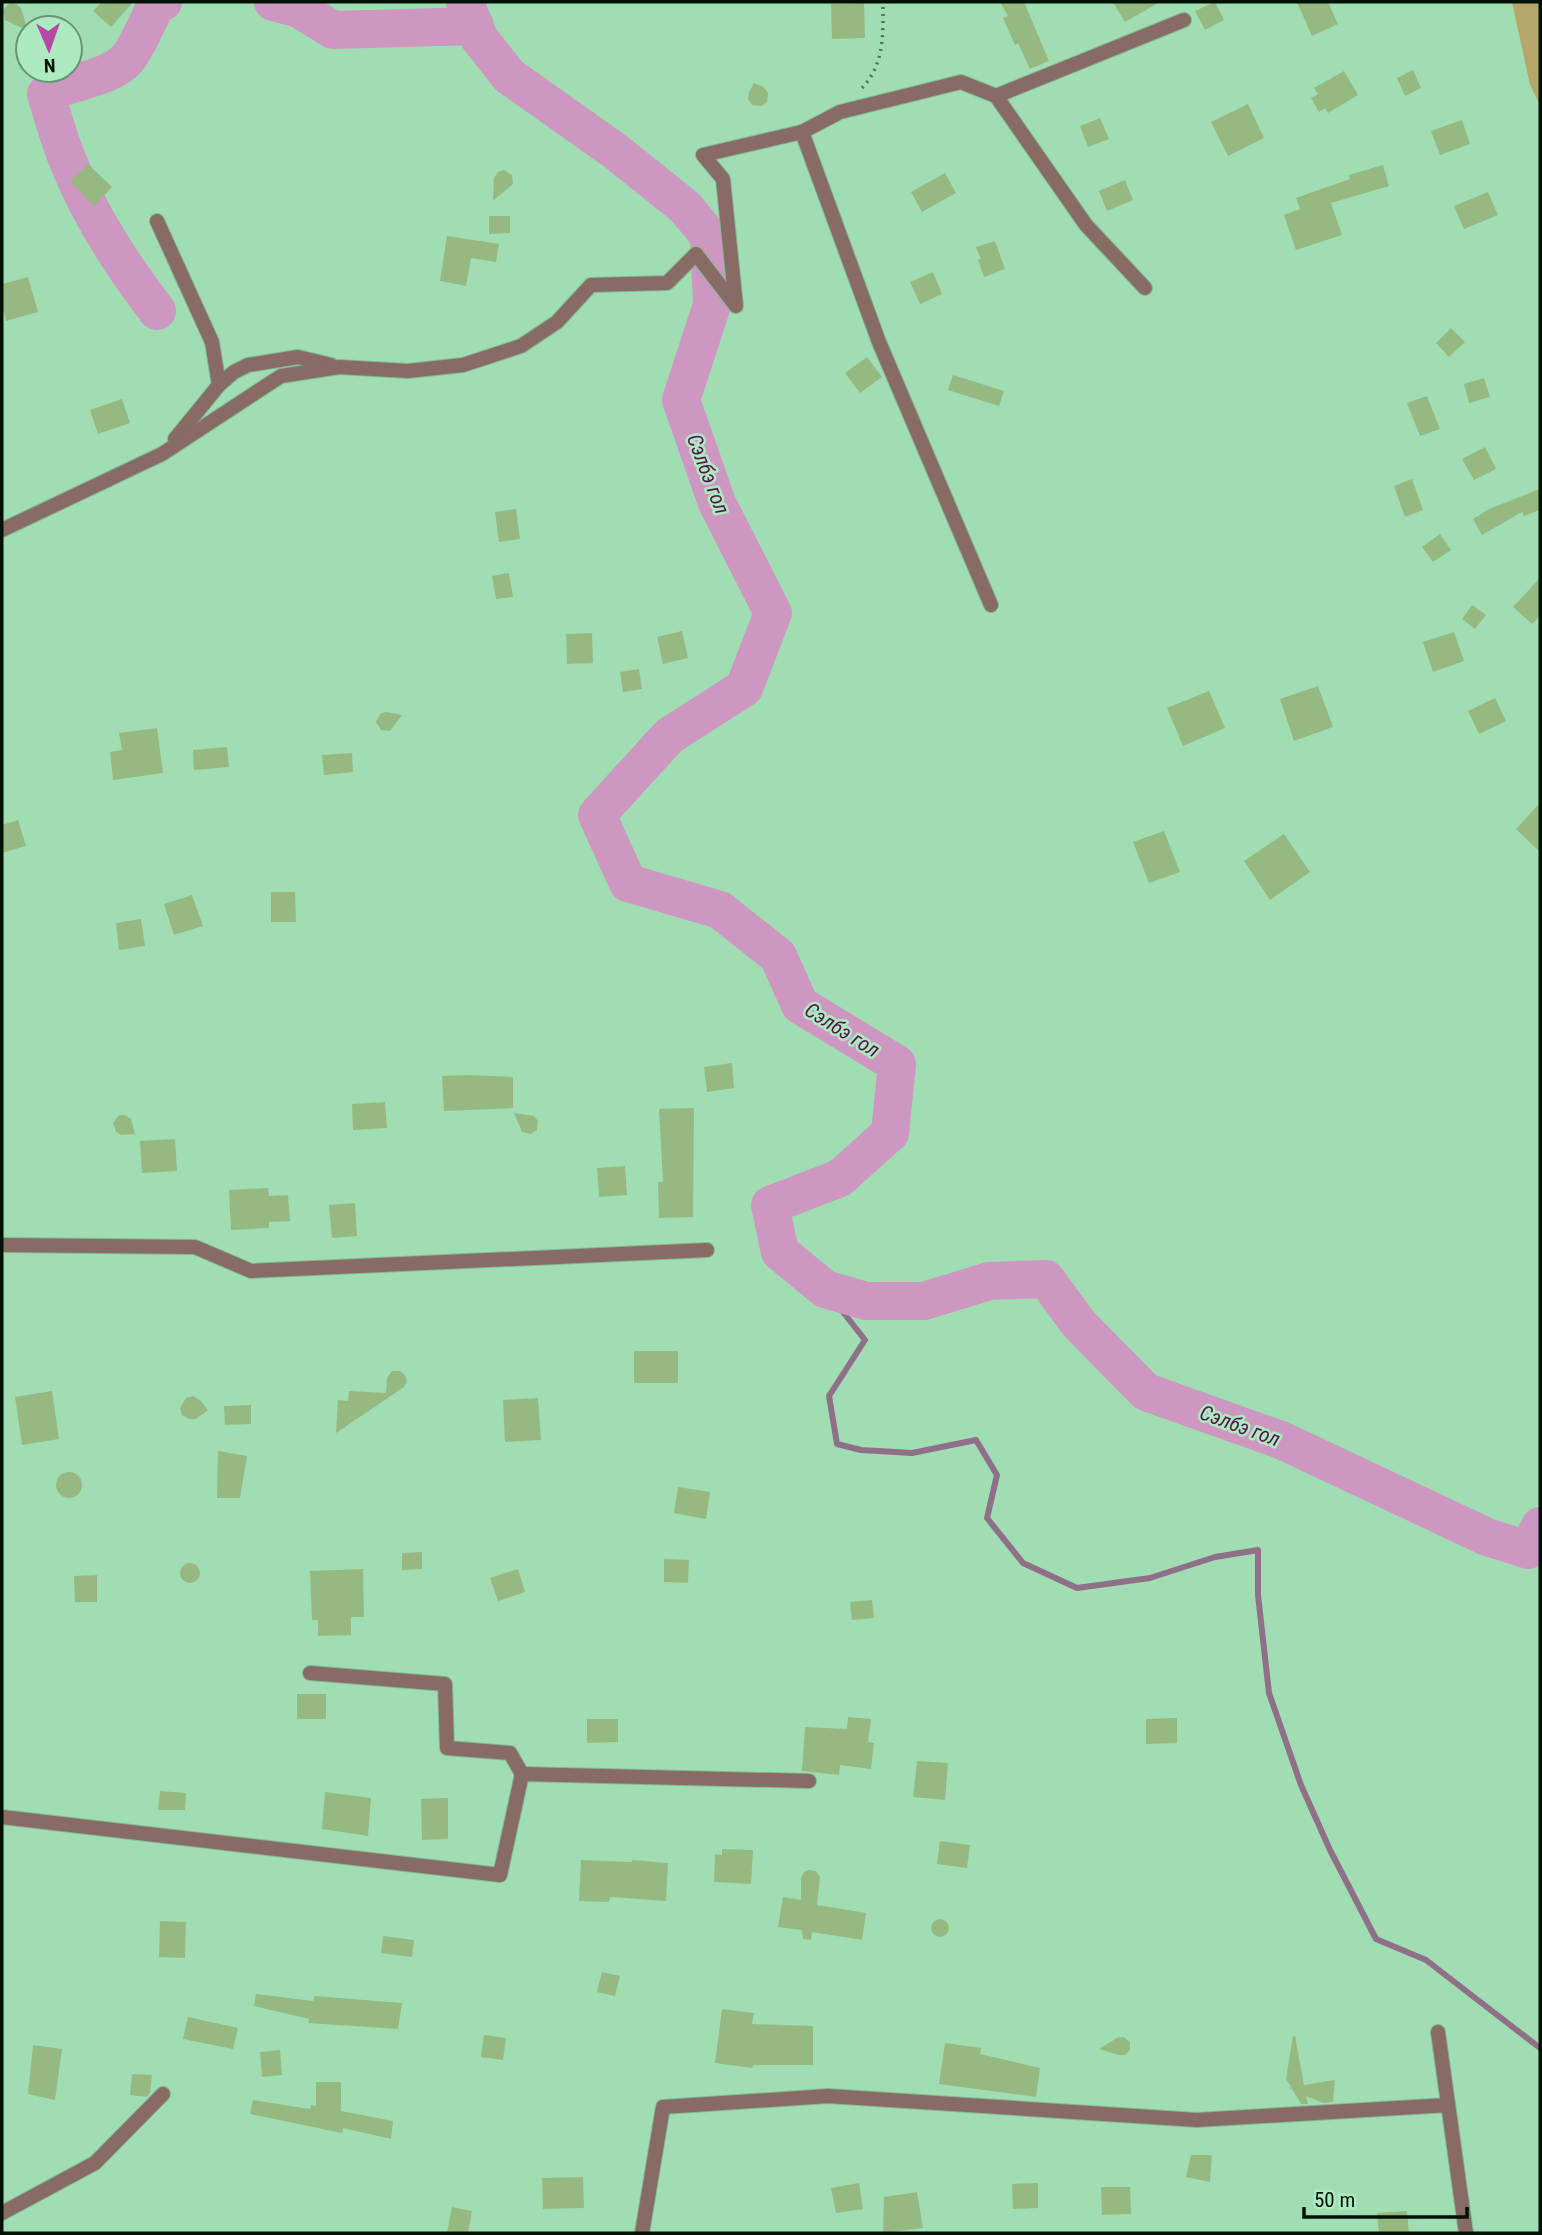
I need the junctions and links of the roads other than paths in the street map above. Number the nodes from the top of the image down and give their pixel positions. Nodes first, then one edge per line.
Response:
1 (1184, 20) dead end
2 (996, 96) junction
3 (802, 132) junction
4 (158, 221) dead end
5 (1145, 288) dead end
6 (339, 367) junction
7 (219, 385) junction
8 (162, 454) junction
9 (2, 530) edge
10 (991, 605) dead end
11 (2, 1245) edge
12 (707, 1250) dead end
13 (310, 1673) dead end
14 (522, 1774) junction
15 (809, 1781) dead end
16 (2, 1817) edge
17 (1438, 2032) dead end
18 (163, 2094) dead end
19 (1448, 2105) junction
20 (2, 2213) edge
21 (642, 2233) edge
22 (1466, 2233) edge

1 - 2 street
2 - 3 street
2 - 5 street
3 - 6 street
3 - 10 street
4 - 7 street
6 - 7 street
6 - 8 street
7 - 8 street
8 - 9 street
11 - 12 street
13 - 14 street
14 - 15 street
14 - 16 street
17 - 19 street
18 - 20 street
19 - 21 street
19 - 22 street

